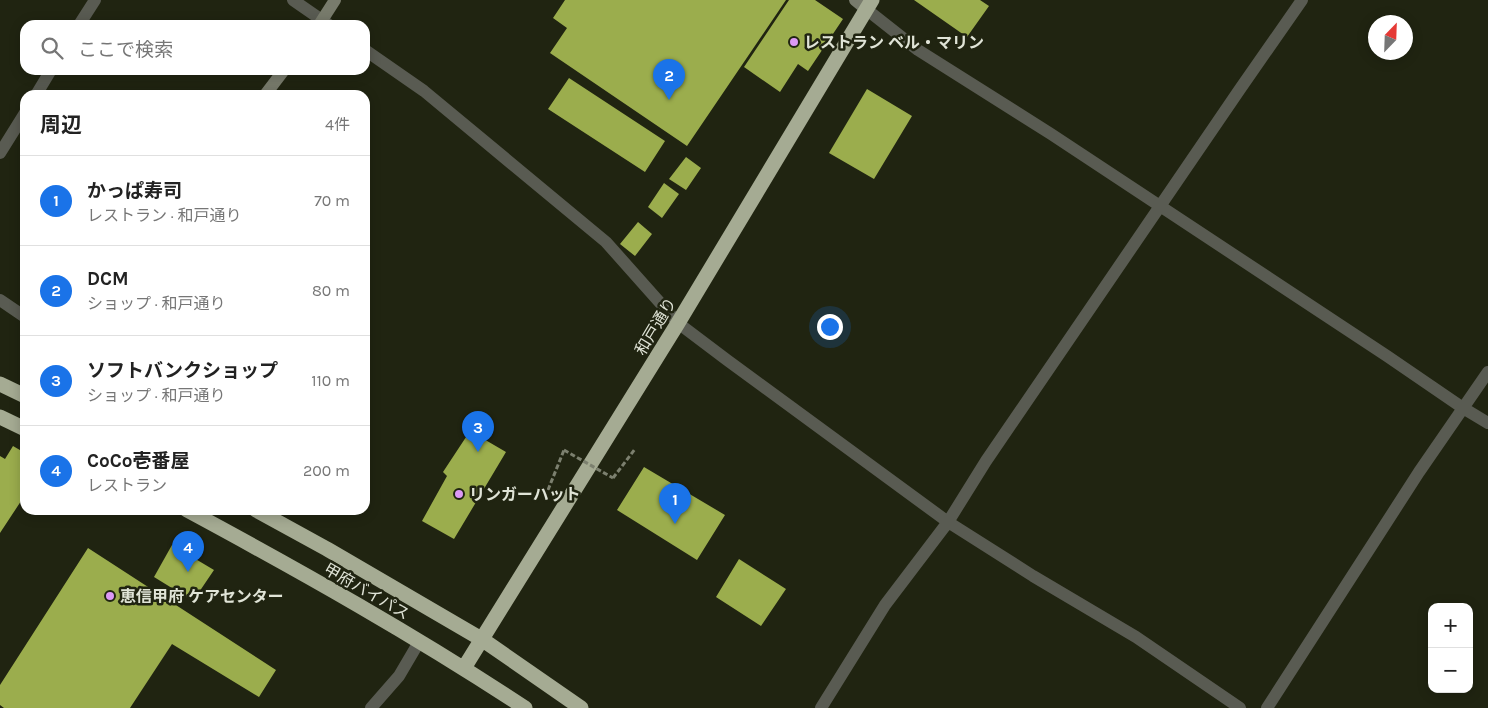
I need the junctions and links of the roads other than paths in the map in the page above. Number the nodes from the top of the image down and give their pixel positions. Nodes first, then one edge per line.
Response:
1 (95, 0) edge
2 (293, 0) edge
3 (335, 0) edge
4 (1302, 0) edge
5 (864, 3) edge
6 (82, 20) edge
7 (319, 20) edge
8 (325, 20) edge
9 (370, 53) edge
10 (49, 75) edge
11 (280, 75) edge
12 (39, 90) edge
13 (268, 90) edge
14 (20, 120) edge
15 (0, 153) edge
16 (1160, 206) junction
17 (0, 300) edge
18 (20, 314) edge
19 (678, 323) junction
20 (1488, 372) edge
21 (0, 384) edge
22 (20, 394) edge
23 (1463, 408) junction
24 (0, 417) edge
25 (1488, 423) edge
26 (20, 427) edge
27 (196, 515) edge
28 (265, 515) edge
29 (948, 522) junction
30 (483, 640) junction
31 (419, 642) junction
32 (464, 668) junction
33 (371, 708) edge
34 (524, 708) edge
35 (581, 708) edge
36 (821, 708) edge
37 (1240, 708) edge
38 (1267, 708) edge

1 - 6 street
2 - 7 street
3 - 8 street
4 - 16 street
5 - 16 street
5 - 19 highway, 和戸通り
9 - 19 street
10 - 12 street
11 - 13 street
14 - 15 street
16 - 23 street
16 - 29 street
17 - 18 street
19 - 29 street
19 - 30 highway, 和戸通り
20 - 23 street
21 - 22 highway
23 - 25 street
23 - 38 street
24 - 26 highway
27 - 31 highway, 甲府バイパス
28 - 30 highway, 甲府バイパス
29 - 36 street
29 - 37 street
30 - 32 highway, 和戸通り
30 - 35 highway, 甲府バイパス
31 - 32 highway, 甲府バイパス
31 - 33 street
32 - 34 highway, 甲府バイパス

